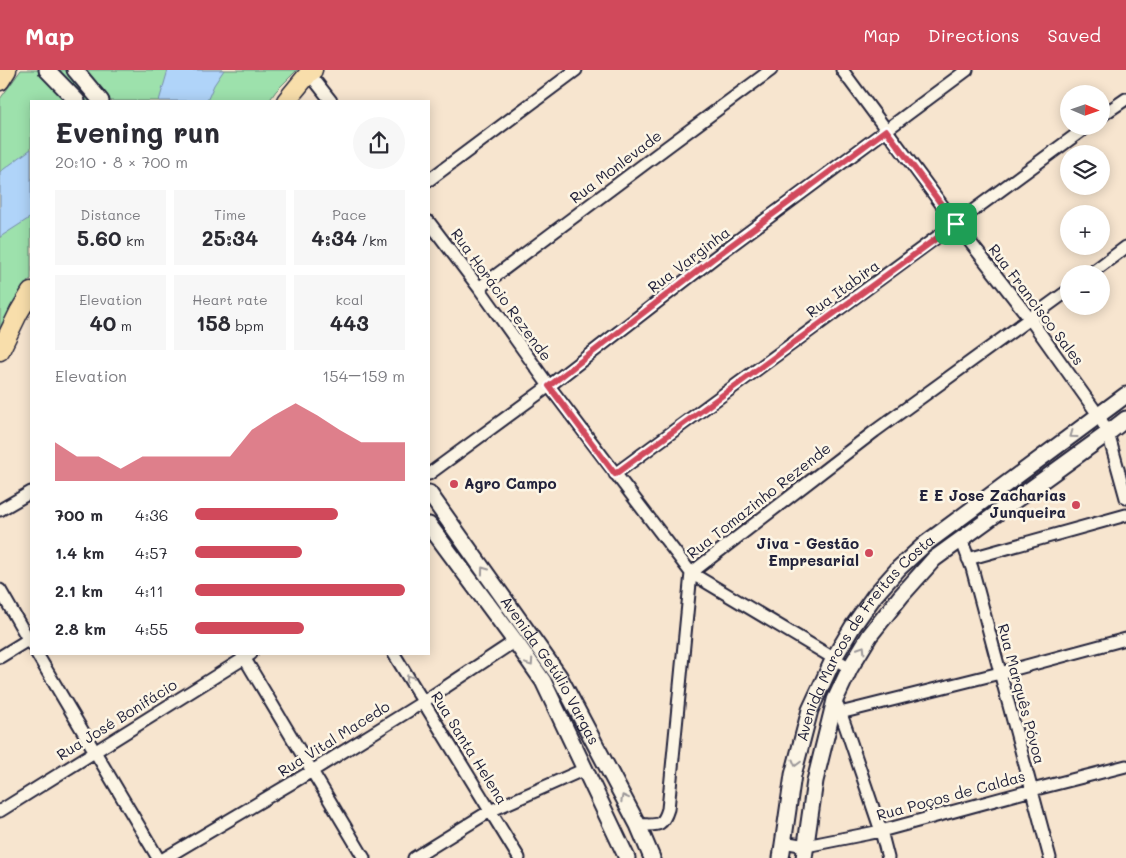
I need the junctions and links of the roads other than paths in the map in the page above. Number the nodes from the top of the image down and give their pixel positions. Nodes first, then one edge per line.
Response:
1 (7, 70) edge
2 (47, 70) edge
3 (75, 70) edge
4 (87, 70) edge
5 (576, 70) edge
6 (771, 70) edge
7 (842, 70) edge
8 (967, 70) edge
9 (311, 72) edge
10 (0, 80) edge
11 (1126, 99) edge
12 (77, 100) edge
13 (100, 100) edge
14 (287, 100) edge
15 (330, 100) edge
16 (1110, 110) edge
17 (886, 130) junction
18 (1076, 135) edge
19 (430, 179) edge
20 (430, 223) edge
21 (956, 224) junction
22 (1126, 247) edge
23 (1102, 265) edge
24 (479, 288) junction
25 (30, 294) edge
26 (1060, 297) edge
27 (1030, 319) junction
28 (0, 351) edge
29 (549, 386) junction
30 (1126, 395) edge
31 (1099, 416) junction
32 (1126, 419) edge
33 (1108, 433) junction
34 (430, 473) edge
35 (615, 474) junction
36 (30, 493) edge
37 (430, 494) edge
38 (1126, 498) edge
39 (0, 510) edge
40 (1126, 516) edge
41 (432, 534) edge
42 (961, 539) junction
43 (968, 559) junction
44 (690, 573) junction
45 (0, 590) edge
46 (502, 595) junction
47 (488, 606) junction
48 (1126, 639) edge
49 (515, 640) junction
50 (30, 641) edge
51 (38, 655) edge
52 (246, 655) edge
53 (395, 655) edge
54 (0, 657) edge
55 (834, 658) junction
56 (850, 668) junction
57 (1000, 673) junction
58 (559, 676) junction
59 (545, 685) junction
60 (423, 702) junction
61 (838, 706) junction
62 (95, 751) junction
63 (1126, 766) edge
64 (586, 769) junction
65 (312, 771) junction
66 (1032, 790) junction
67 (0, 811) edge
68 (490, 811) junction
69 (638, 825) junction
70 (880, 831) junction
71 (783, 842) junction
72 (805, 852) edge
73 (158, 858) edge
74 (165, 858) edge
75 (364, 858) edge
76 (414, 858) edge
77 (519, 858) edge
78 (627, 858) edge
79 (652, 858) edge
80 (781, 858) edge
81 (888, 858) edge
82 (1050, 858) edge

1 - 10 main road
2 - 12 main road
3 - 13 main road
4 - 13 main road
5 - 19 street
6 - 24 street, Rua Monlevade
7 - 17 street, Rua Francisco Sales
8 - 17 street, Rua Varginha
9 - 14 main road
9 - 15 street
11 - 16 street
17 - 21 street, Rua Francisco Sales
17 - 29 street, Rua Varginha
18 - 21 street, Rua Itabira
20 - 24 street, Rua Horácio Rezende
21 - 27 street, Rua Francisco Sales
21 - 35 street, Rua Itabira
22 - 23 street
24 - 29 street, Rua Horácio Rezende
25 - 28 main road
26 - 27 street, Rua Tomazinho Rezende
27 - 31 street, Rua Francisco Sales
27 - 44 street, Rua Tomazinho Rezende
29 - 34 street, Rua Varginha
29 - 35 street, Rua Horácio Rezende
30 - 31 main road, Avenida Marcos de Freitas Costa
31 - 33 street, Rua Francisco Sales
31 -> 55 main road, Avenida Marcos de Freitas Costa
32 - 33 main road, Avenida Marcos de Freitas Costa
33 - 38 street, Rua Francisco Sales
33 - 42 main road, Avenida Marcos de Freitas Costa
35 - 44 street, Rua Horácio Rezende
36 - 39 street
46 -> 37 main road, Avenida Getúlio Vargas
40 - 43 street
41 - 47 main road, Avenida Getúlio Vargas
42 - 43 street, Rua Marquês Póvoa
56 -> 42 main road, Avenida Marcos de Freitas Costa
43 - 57 street, Rua Marquês Póvoa
44 - 55 street, Rua Horácio Rezende
44 - 69 street, Rua Tomazinho Rezende
45 - 50 street
46 - 47 main road
46 - 58 main road, Avenida Getúlio Vargas
47 - 49 main road, Avenida Getúlio Vargas
48 - 57 street
49 -> 59 main road, Avenida Getúlio Vargas
49 - 60 street, Rua Vital Macedo
50 - 54 street
51 - 62 street
52 - 62 street, Rua José Bonifácio
52 - 65 street
60 -> 53 street, Rua Santa Helena
55 - 56 street, Rua Horácio Rezende
55 -> 71 main road, Avenida Marcos de Freitas Costa
56 - 61 main road, Avenida Marcos de Freitas Costa
57 - 61 street
57 - 66 street, Rua Marquês Póvoa
58 - 59 main road
69 -> 58 main road, Avenida Getúlio Vargas
59 - 64 main road, Avenida Getúlio Vargas
60 - 65 street, Rua Vital Macedo
60 - 68 street, Rua Santa Helena
61 - 70 street
61 - 72 main road, Avenida Marcos de Freitas Costa
62 - 67 street, Rua José Bonifácio
62 - 73 street
63 - 66 street, Rua Poços de Caldas
64 - 68 street
64 - 78 main road, Avenida Getúlio Vargas
65 - 74 street, Rua Vital Macedo
65 - 75 street
66 - 70 street, Rua Poços de Caldas
66 - 82 street, Rua Marquês Póvoa
68 - 76 street
68 - 77 street, Rua Santa Helena
69 - 79 main road, Avenida Getúlio Vargas
70 - 72 street, Rua Poços de Caldas
70 - 81 street
71 - 72 street, Rua Poços de Caldas
71 - 80 main road, Avenida Marcos de Freitas Costa

